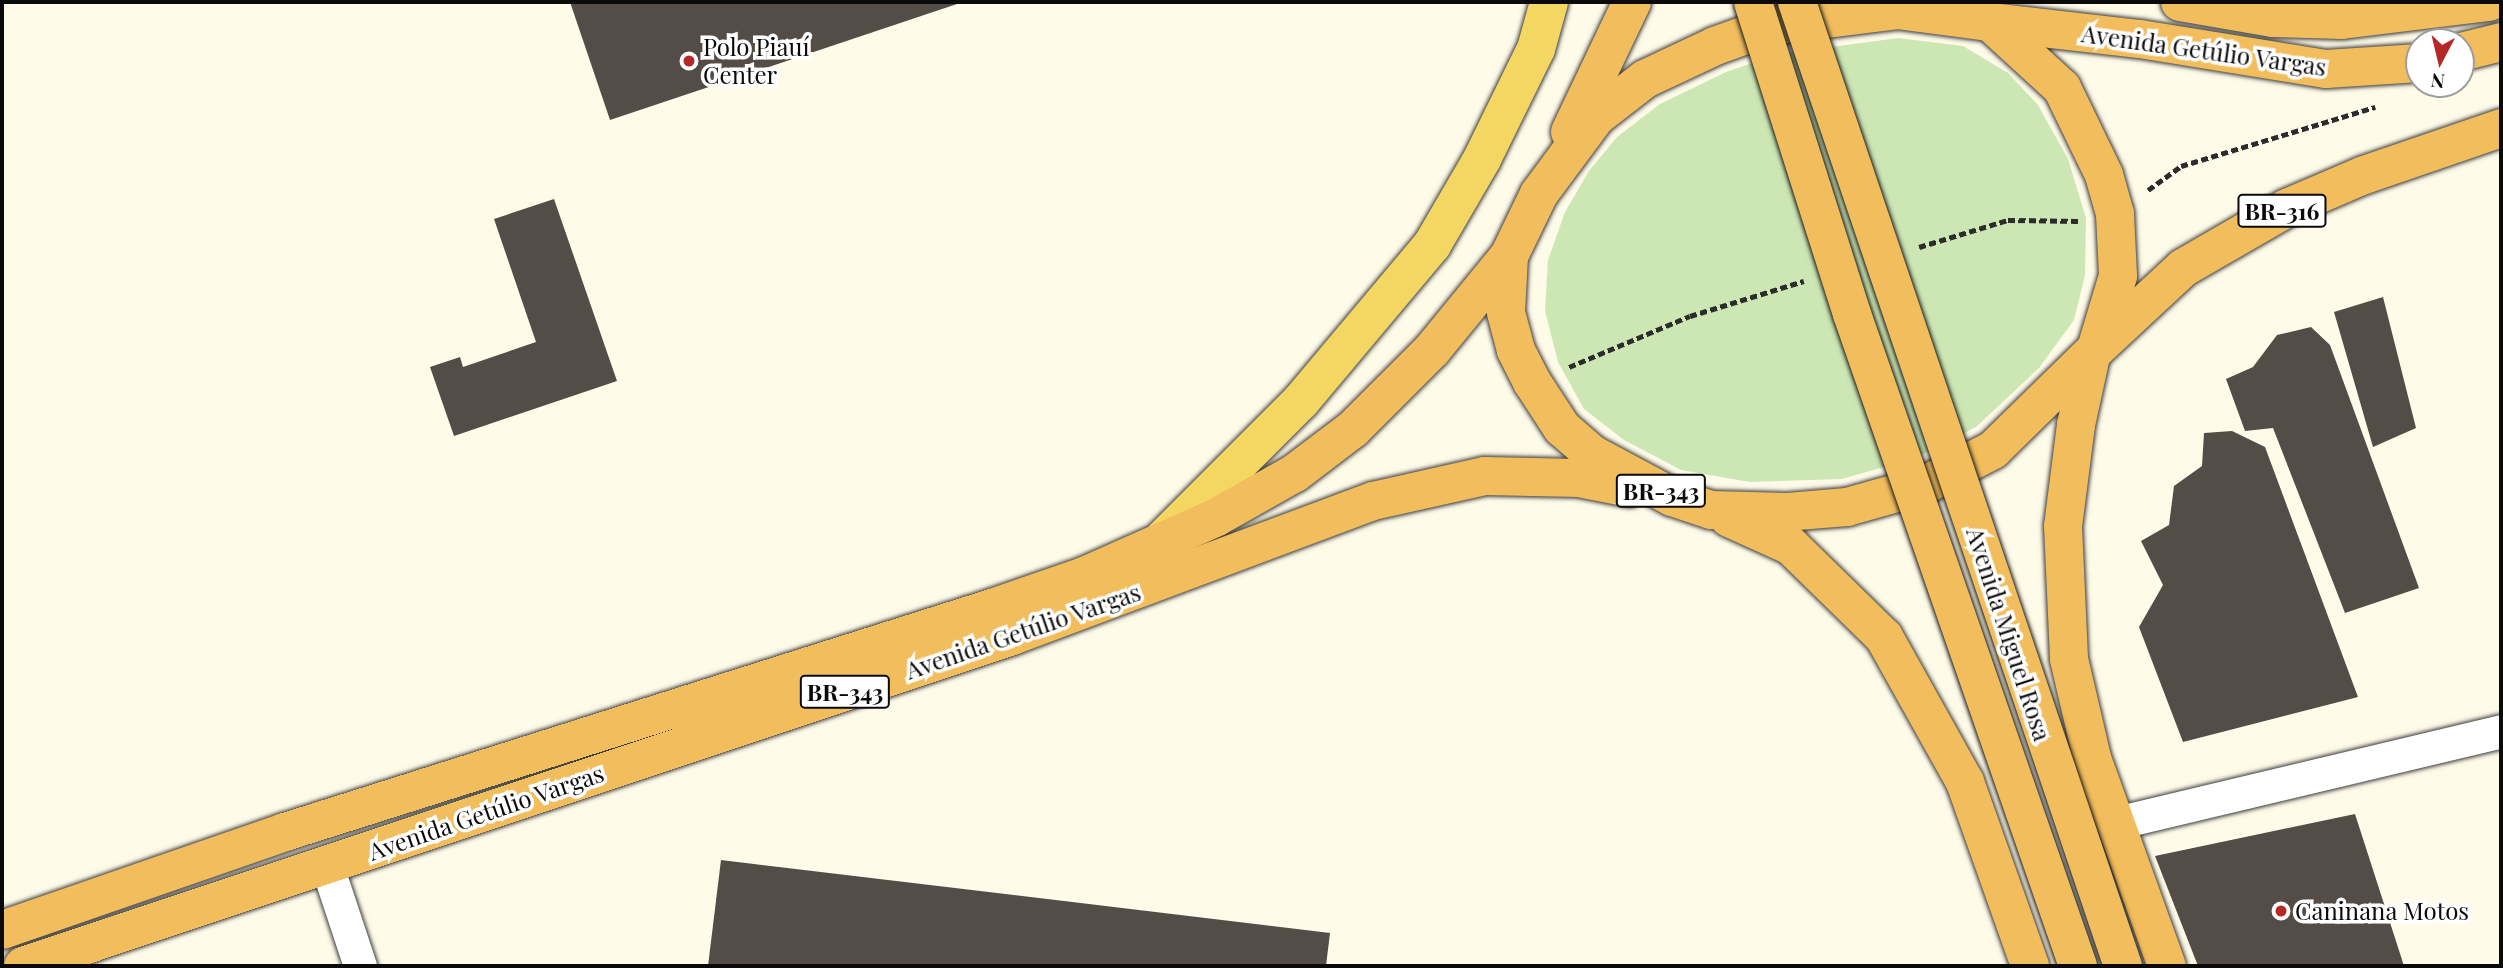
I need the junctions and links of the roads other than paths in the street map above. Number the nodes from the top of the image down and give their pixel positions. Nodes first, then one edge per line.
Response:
1 (1549, 2) edge
2 (1632, 2) edge
3 (1754, 2) edge
4 (1797, 2) edge
5 (2180, 2) edge
6 (2489, 2) edge
7 (1977, 13) edge
8 (2501, 42) edge
9 (2475, 48) edge
10 (2405, 63) edge
11 (2501, 128) edge
12 (1539, 194) junction
13 (1509, 256) junction
14 (2093, 353) junction
15 (1672, 497) junction
16 (1711, 510) junction
17 (1163, 539) junction
18 (2501, 731) edge
19 (2116, 823) junction
20 (327, 866) junction
21 (2, 930) edge
22 (23, 966) edge
23 (360, 966) edge
24 (2030, 966) edge
25 (2078, 966) edge
26 (2123, 966) edge
27 (2167, 966) edge

1 - 17 main road
2 - 12 highway, BR-343
3 - 25 highway, Avenida Miguel Rosa, bridge
4 - 26 highway, Avenida Miguel Rosa, bridge
5 - 6 highway
7 - 10 highway, Avenida Getúlio Vargas
7 - 12 highway, BR-343
7 - 14 highway, BR-343
8 - 9 highway
11 - 14 highway, BR-316
12 - 13 highway, BR-343
13 - 15 highway, BR-343
13 - 17 highway, Avenida Getúlio Vargas / BR-343
14 - 16 highway, BR-343
14 - 19 highway
15 - 16 highway, BR-343
15 - 20 highway, Avenida Getúlio Vargas / BR-343
16 - 24 highway
17 - 21 highway, Avenida Getúlio Vargas / BR-343
18 - 19 street
19 - 27 highway
20 - 22 highway, Avenida Getúlio Vargas / BR-343
20 - 23 street

